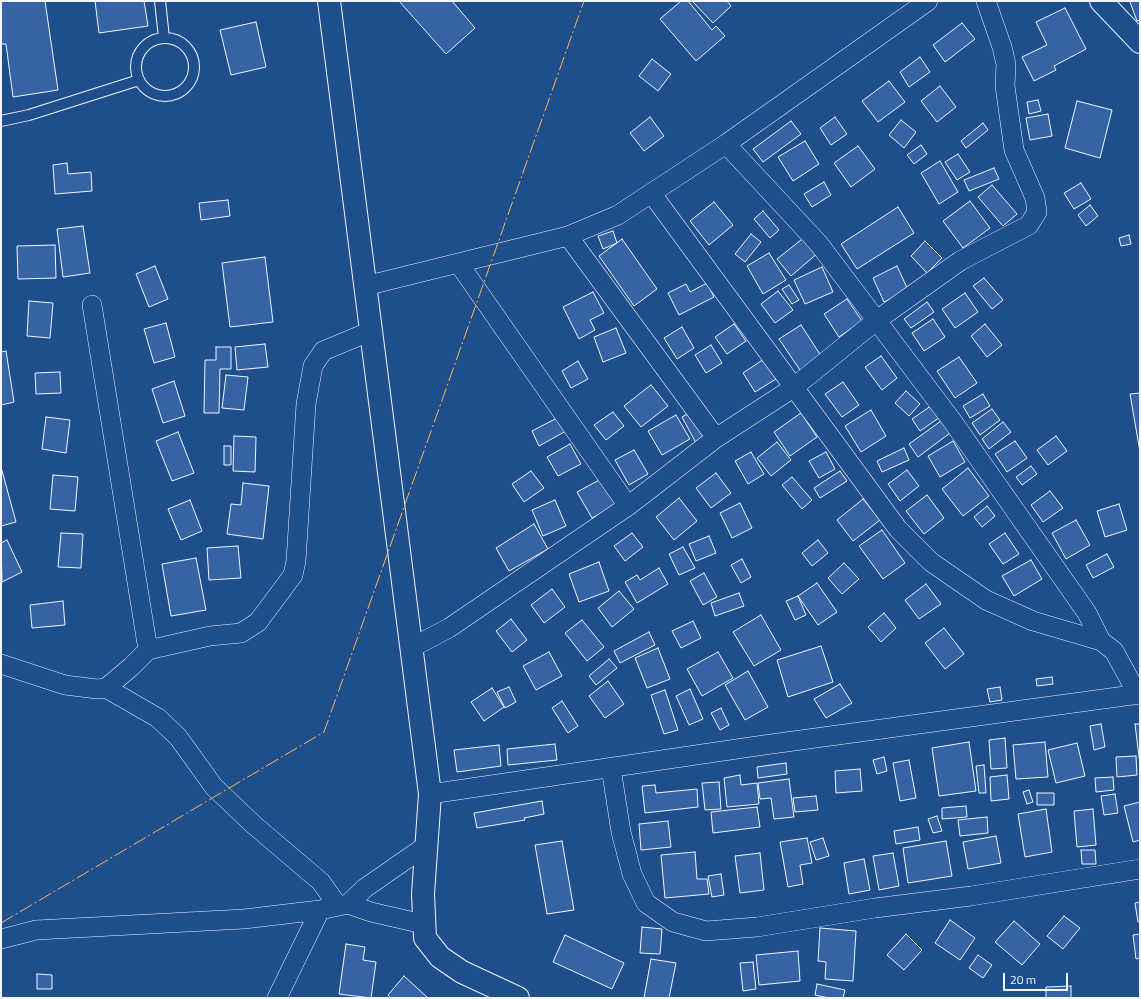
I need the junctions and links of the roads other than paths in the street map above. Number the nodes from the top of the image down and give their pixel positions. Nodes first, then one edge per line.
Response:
1 (160, 1) edge
2 (329, 1) edge
3 (928, 1) edge
4 (986, 1) edge
5 (1101, 1) edge
6 (164, 38) junction
7 (1140, 42) edge
8 (139, 80) junction
9 (1, 121) edge
10 (726, 144) junction
11 (652, 194) junction
12 (568, 236) junction
13 (459, 264) junction
14 (365, 286) junction
15 (92, 305) dead end
16 (877, 320) junction
17 (371, 331) junction
18 (794, 388) junction
19 (716, 438) junction
20 (628, 506) junction
21 (1101, 641) junction
22 (412, 648) junction
23 (148, 650) junction
24 (1, 664) edge
25 (106, 688) junction
26 (1139, 694) edge
27 (611, 768) junction
28 (430, 794) junction
29 (427, 844) junction
30 (1140, 869) edge
31 (343, 905) junction
32 (320, 910) junction
33 (423, 924) junction
34 (1, 939) edge
35 (277, 998) edge
36 (518, 998) edge

1 - 6 lane
2 - 14 street
3 - 10 street
4 - 16 street
5 - 7 street
6 - 8 lane
6 - 8 lane
8 - 9 lane
10 - 11 street
10 - 16 street
11 - 12 street
11 - 18 street
12 - 13 street
12 - 19 street
13 - 14 street
13 - 20 street
14 - 17 street
15 - 23 street
16 - 18 street
16 - 21 street
17 - 22 street
17 - 23 street
18 - 19 street
18 - 21 street
19 - 20 street
20 - 22 street
21 - 26 street
22 - 28 street
23 - 25 street
24 - 25 street
25 - 31 street
26 - 27 street
27 - 28 street
27 - 30 street
28 - 29 street
29 - 31 street
29 - 33 street
31 - 32 street
31 - 33 street
32 - 34 street
32 - 35 street
33 - 36 street

